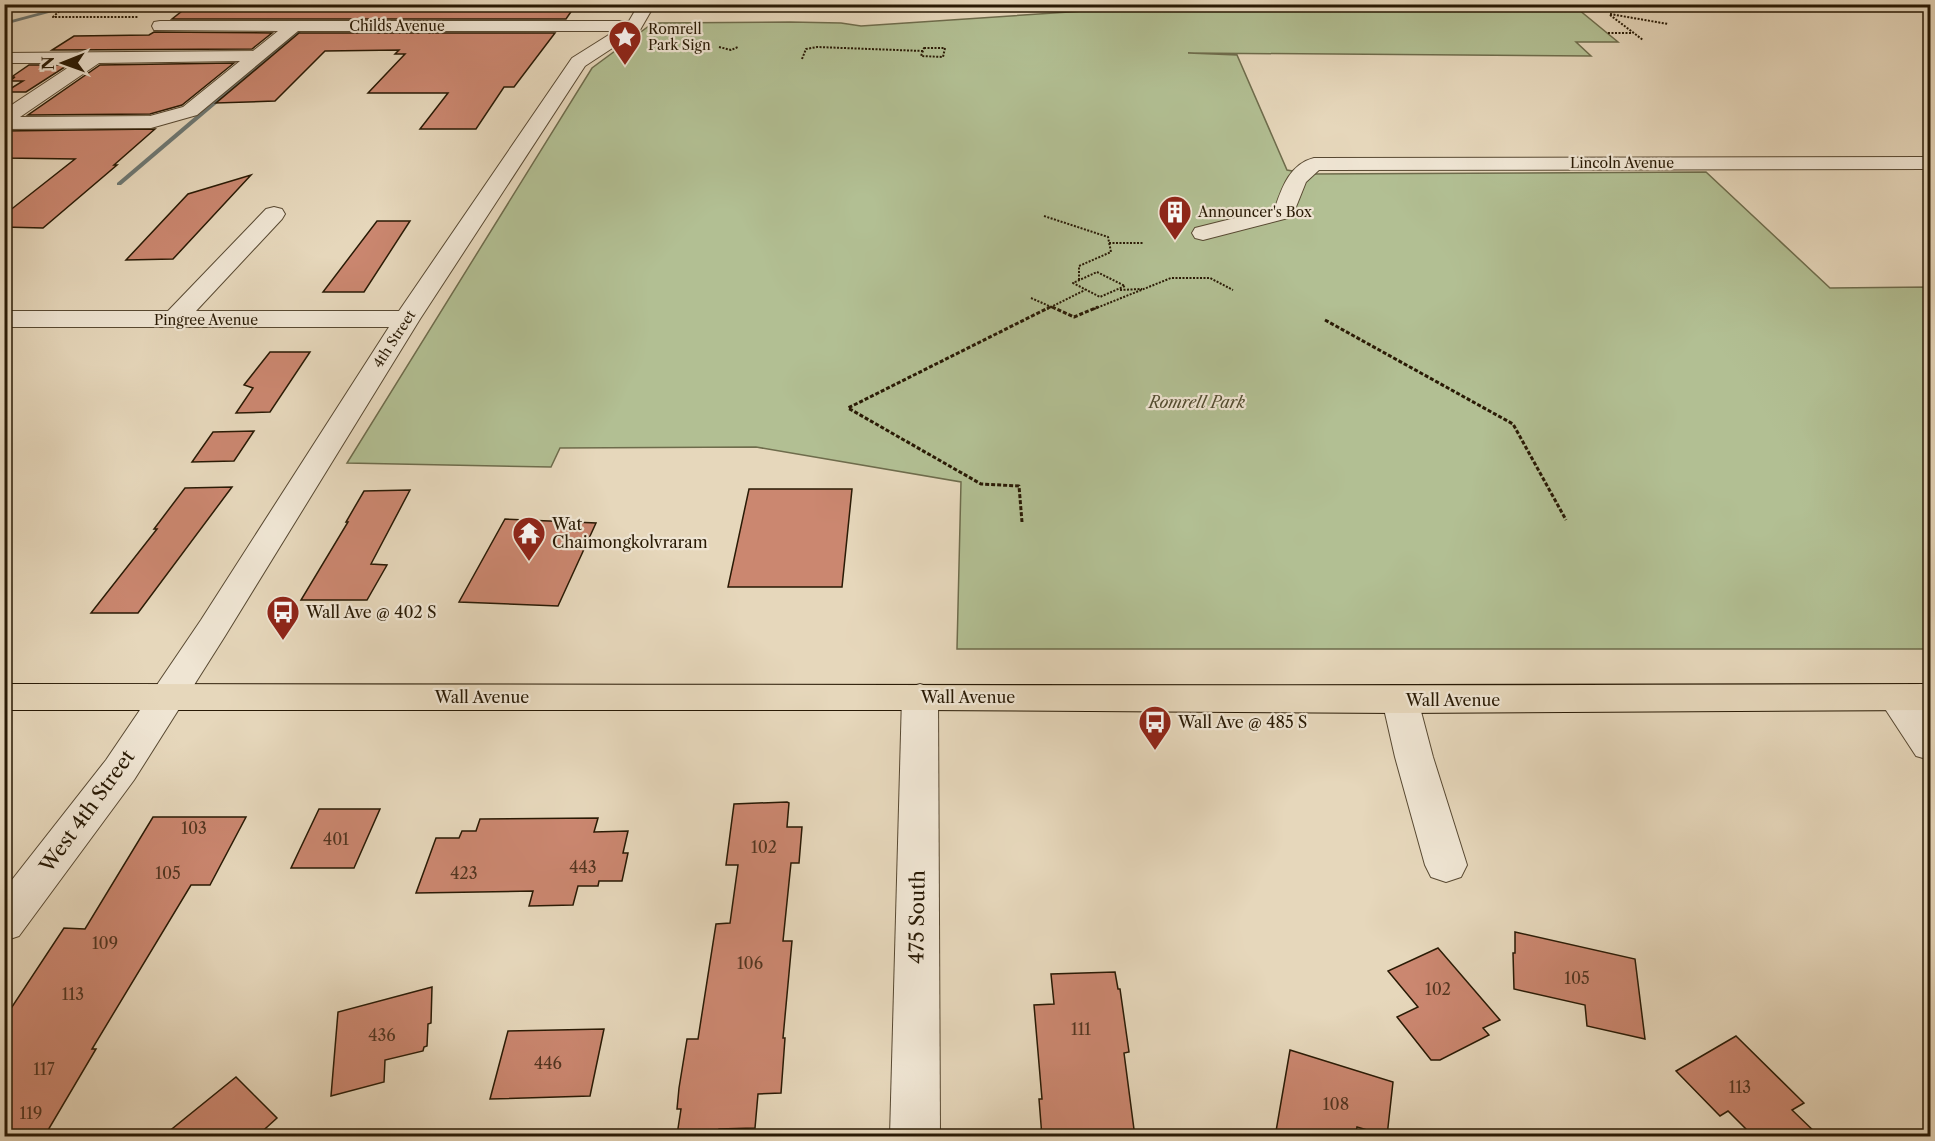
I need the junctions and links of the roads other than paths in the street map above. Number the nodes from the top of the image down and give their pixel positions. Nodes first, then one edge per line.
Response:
1 (641, 15) edge
2 (160, 26) road end
3 (294, 26) junction
4 (255, 56) junction
5 (4, 58) edge
6 (94, 58) junction
7 (4, 121) edge
8 (1930, 163) edge
9 (274, 214) dead end
10 (1203, 233) dead end
11 (4, 319) edge
12 (407, 319) junction
13 (174, 320) junction
14 (4, 697) edge
15 (920, 697) junction
16 (167, 698) junction
17 (1913, 698) edge
18 (1400, 700) junction
19 (1930, 746) edge
20 (1446, 865) dead end
21 (4, 923) edge
22 (915, 1137) edge

1 - 3 street, Childs Avenue
1 - 12 street, 4th Street
2 - 3 street, Childs Avenue
3 - 4 street
4 - 6 street
4 - 7 street
5 - 6 street
6 - 7 street
8 - 10 street, Lincoln Avenue
9 - 13 street
11 - 13 street, Pingree Avenue
12 - 13 street, Pingree Avenue
12 - 16 street, 4th Street
14 - 16 main road, Wall Avenue
15 - 16 main road, Wall Avenue
15 - 18 main road, Wall Avenue
15 - 22 street, 475 South
16 - 21 street, West 4th Street
17 - 18 main road, Wall Avenue
17 - 19 street
18 - 20 street

